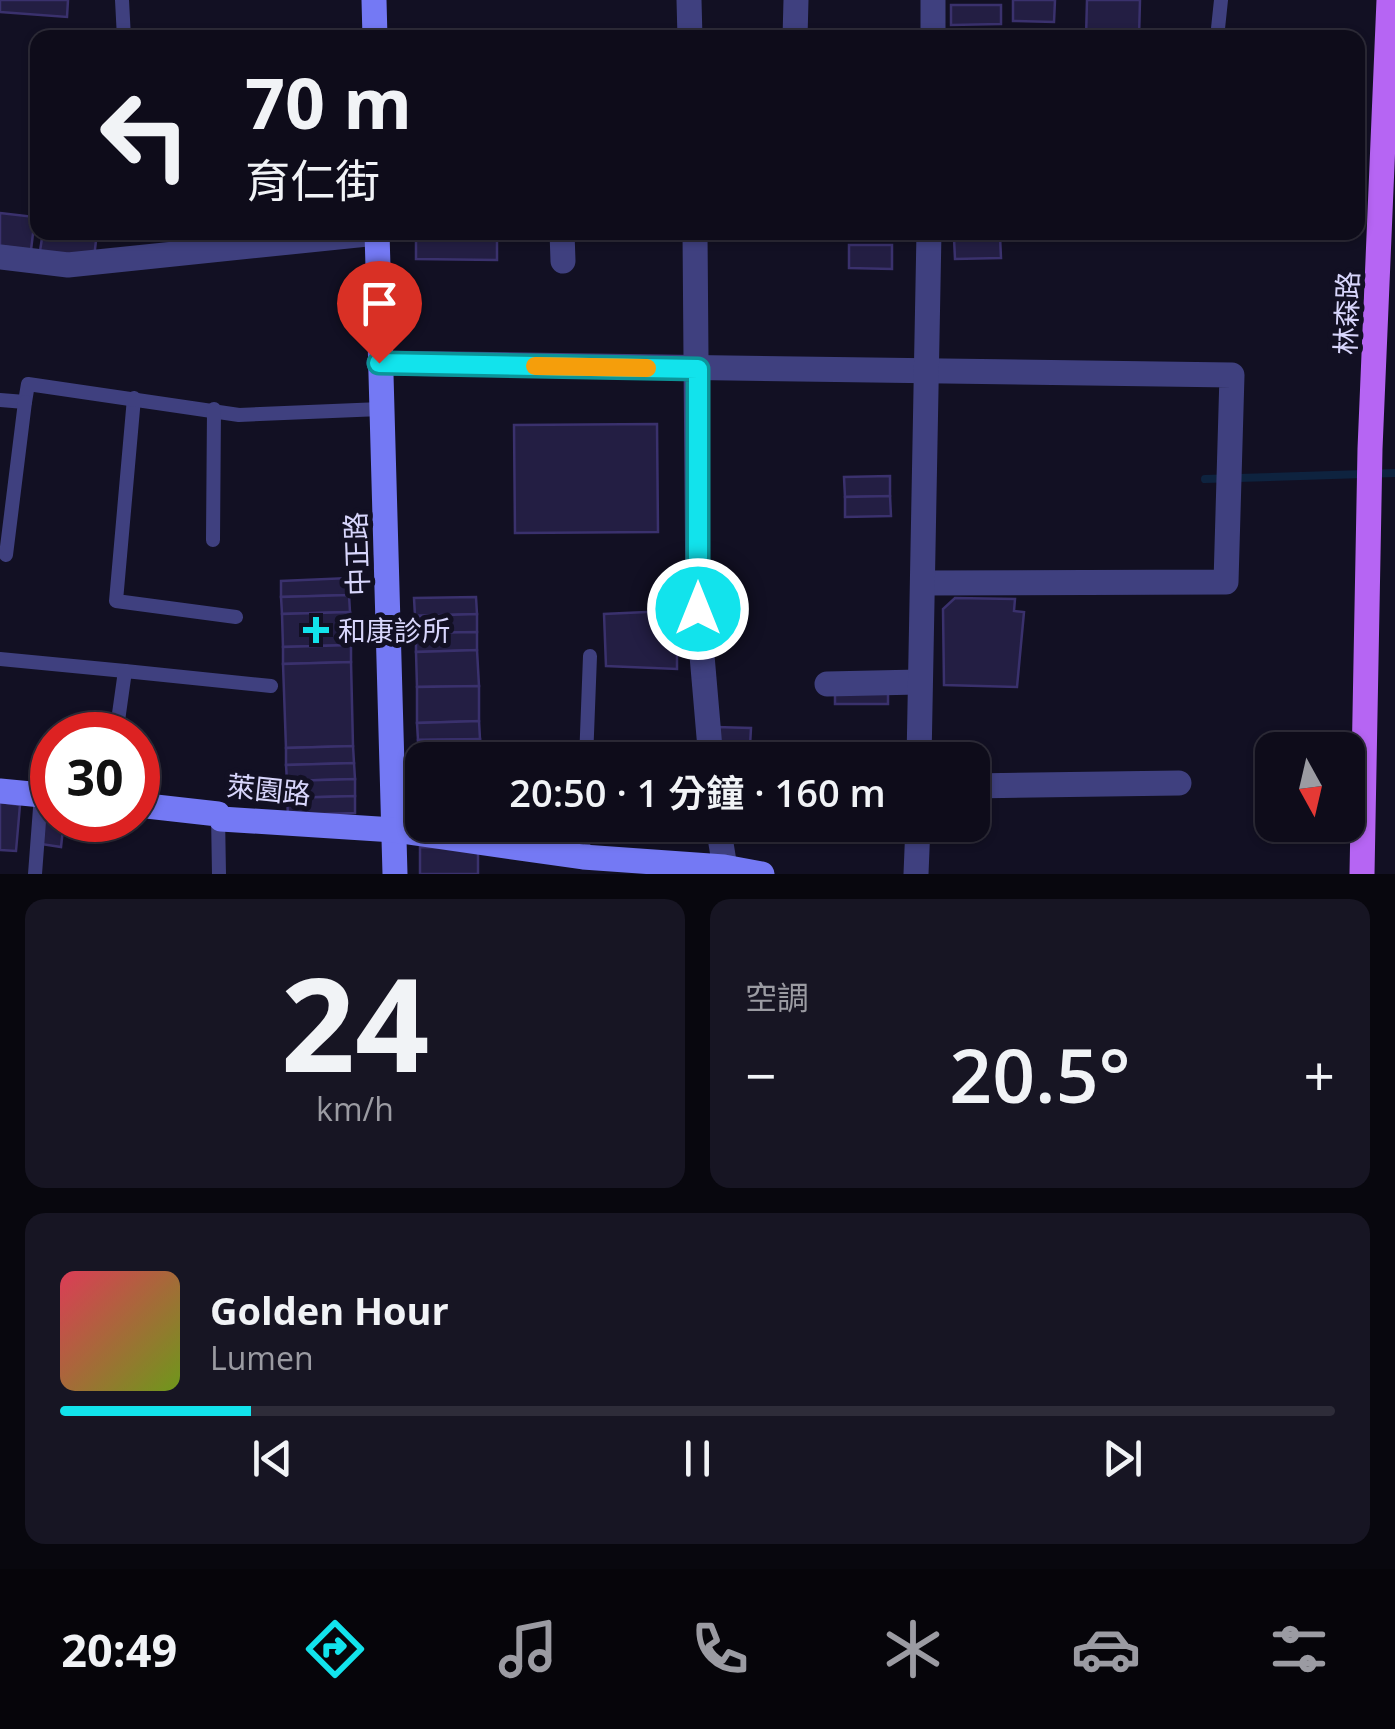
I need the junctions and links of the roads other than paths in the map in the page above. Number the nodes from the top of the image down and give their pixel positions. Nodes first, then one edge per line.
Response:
1 (122, 0) edge
2 (374, 0) edge
3 (689, 0) edge
4 (796, 0) edge
5 (933, 0) edge
6 (1221, 0) edge
7 (1389, 0) edge
8 (124, 30) edge
9 (375, 30) edge
10 (690, 30) edge
11 (795, 30) edge
12 (932, 30) edge
13 (1218, 30) edge
14 (309, 240) edge
15 (377, 240) edge
16 (562, 240) edge
17 (695, 240) edge
18 (930, 240) edge
19 (0, 257) edge
20 (563, 261) dead end
21 (379, 363) junction
22 (698, 369) junction
23 (927, 370) junction
24 (134, 398) junction
25 (0, 400) edge
26 (25, 402) junction
27 (382, 409) junction
28 (214, 410) junction
29 (213, 540) dead end
30 (6, 555) dead end
31 (923, 583) junction
32 (236, 617) dead end
33 (590, 656) dead end
34 (0, 659) edge
35 (125, 671) junction
36 (919, 682) junction
37 (827, 684) dead end
38 (271, 686) dead end
39 (119, 712) edge
40 (587, 742) edge
41 (709, 742) edge
42 (919, 742) edge
43 (1179, 783) dead end
44 (990, 786) edge
45 (0, 791) edge
46 (30, 794) edge
47 (160, 807) edge
48 (218, 814) junction
49 (394, 830) junction
50 (40, 842) edge
51 (583, 842) edge
52 (721, 842) edge
53 (917, 842) edge
54 (583, 857) junction
55 (725, 870) edge
56 (35, 874) edge
57 (218, 874) edge
58 (395, 874) edge
59 (762, 874) edge
60 (916, 874) edge
61 (1362, 874) edge

1 - 8 lane
2 - 9 street
3 - 10 street
4 - 11 street
5 - 12 street
6 - 13 lane
7 - 61 main road, 林森路
14 - 19 street
15 - 21 street, 中正路
16 - 20 street
17 - 22 street
18 - 23 street
21 - 22 street
21 - 27 street, 中正路
22 - 23 street
22 - 41 street
23 - 31 street
23 - 31 street
24 - 26 lane
24 - 28 lane
24 - 32 lane
25 - 26 lane
26 - 30 lane
27 - 28 lane
27 - 49 street, 中正路
28 - 29 lane
31 - 36 street
33 - 40 lane
34 - 35 lane
35 - 38 lane
35 - 39 lane
36 - 37 street
36 - 42 street
43 - 44 street
45 - 46 street
47 - 48 street, 萊園路
48 - 49 street, 萊園路
48 - 57 lane
49 - 54 street, 萊園路
49 - 58 street, 中正路
50 - 56 lane
51 - 54 lane
52 - 55 street
53 - 60 street
54 - 55 street, 萊園路
55 - 59 street, 萊園路

